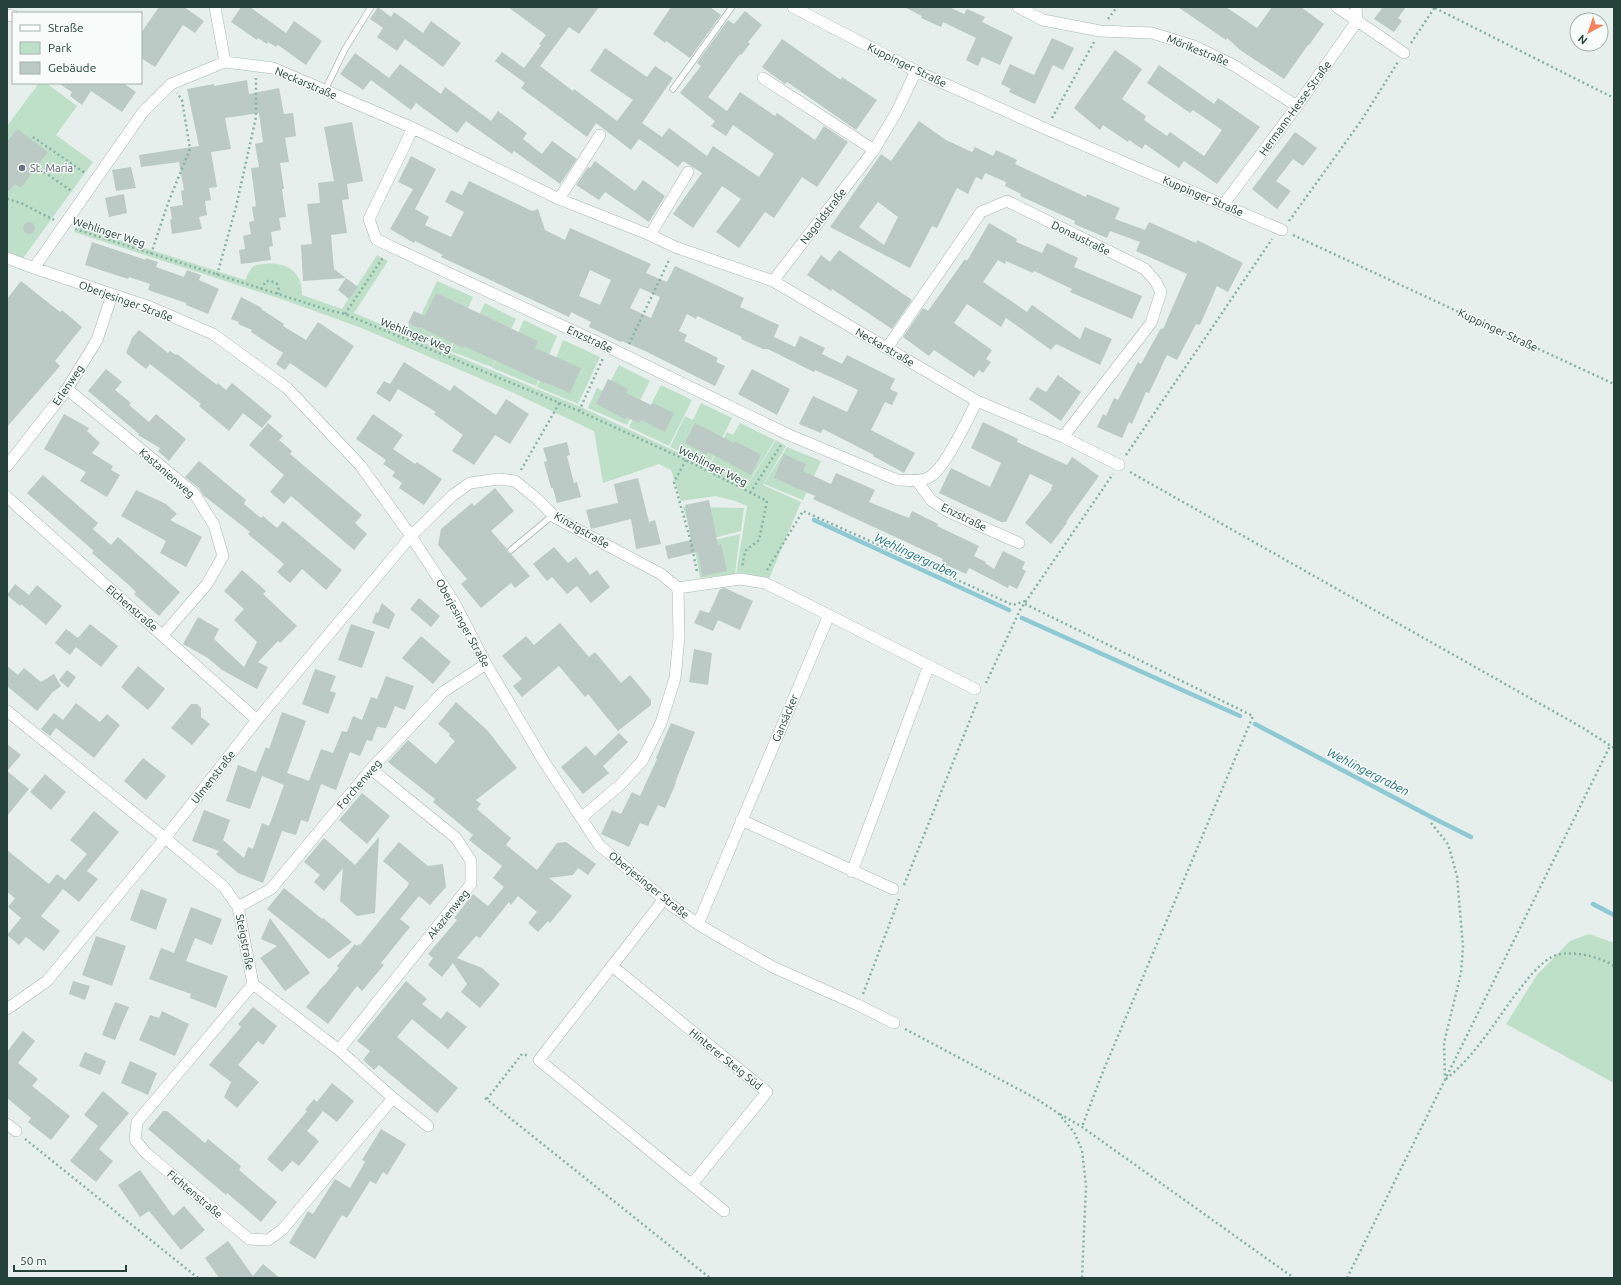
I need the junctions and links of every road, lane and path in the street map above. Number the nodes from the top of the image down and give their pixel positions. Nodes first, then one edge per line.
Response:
1 (215, 7) edge
2 (372, 7) edge
3 (732, 7) edge
4 (793, 7) edge
5 (1018, 7) edge
6 (1117, 7) edge
7 (1337, 7) edge
8 (1356, 7) edge
9 (1435, 7) edge
10 (1357, 21) junction
11 (1100, 31) junction
12 (1404, 53) junction
13 (225, 62) junction
14 (254, 66) junction
15 (916, 71) junction
16 (763, 78) dead end
17 (171, 84) junction
18 (672, 89) dead end
19 (325, 90) junction
20 (1614, 98) edge
21 (1297, 106) junction
22 (413, 128) junction
23 (1046, 129) junction
24 (600, 135) dead end
25 (33, 137) dead end
26 (874, 150) junction
27 (44, 172) dead end
28 (688, 172) dead end
29 (95, 180) junction
30 (82, 198) junction
31 (7, 199) edge
32 (558, 199) junction
33 (1223, 205) junction
34 (63, 225) junction
35 (1280, 229) junction
36 (650, 235) junction
37 (390, 246) junction
38 (675, 247) junction
39 (151, 254) junction
40 (7, 258) edge
41 (34, 268) junction
42 (217, 274) junction
43 (773, 281) junction
44 (261, 289) junction
45 (278, 294) junction
46 (112, 295) junction
47 (345, 314) junction
48 (608, 347) junction
49 (887, 348) junction
50 (624, 355) junction
51 (1614, 384) edge
52 (67, 389) junction
53 (977, 401) junction
54 (560, 402) junction
55 (579, 411) junction
56 (787, 434) junction
57 (1063, 438) junction
58 (686, 460) junction
59 (1119, 465) junction
60 (7, 466) edge
61 (515, 481) junction
62 (917, 481) junction
63 (750, 493) junction
64 (7, 497) edge
65 (553, 515) junction
66 (411, 536) junction
67 (1019, 543) dead end
68 (511, 550) dead end
69 (740, 579) junction
70 (762, 583) junction
71 (699, 585) junction
72 (678, 588) junction
73 (1028, 600) junction
74 (1025, 604) junction
75 (829, 615) junction
76 (163, 635) junction
77 (486, 664) junction
78 (929, 666) junction
79 (980, 691) junction
80 (7, 711) edge
81 (257, 720) junction
82 (1610, 746) junction
83 (1614, 748) edge
84 (371, 769) junction
85 (581, 818) junction
86 (741, 820) junction
87 (1431, 823) dead end
88 (165, 838) junction
89 (852, 872) junction
90 (904, 885) dead end
91 (897, 891) joint
92 (664, 899) junction
93 (238, 907) junction
94 (698, 924) junction
95 (612, 966) junction
96 (1614, 966) edge
97 (253, 984) junction
98 (858, 1005) junction
99 (7, 1009) edge
100 (894, 1023) joint
101 (339, 1050) junction
102 (539, 1060) junction
103 (1445, 1079) junction
104 (393, 1098) junction
105 (1058, 1113) junction
106 (428, 1126) dead end
107 (11, 1127) edge
108 (1082, 1127) junction
109 (692, 1184) junction
110 (724, 1211) dead end
111 (198, 1278) edge
112 (710, 1278) edge
113 (1082, 1278) edge
114 (1294, 1278) edge
115 (1347, 1278) edge

1 - 13 street
2 - 19 lane
3 - 18 lane
4 - 15 street, Kuppinger Straße
5 - 11 street, Mörikestraße
6 - 11 path
7 - 10 street
8 - 10 street
9 - 12 path
9 - 20 path
10 - 12 street
10 - 21 street, Hermann-Hesse-Straße
11 - 21 street, Mörikestraße
11 - 23 path
12 - 35 path
13 - 14 street, Neckarstraße
13 - 17 street
14 - 19 street, Neckarstraße
14 - 42 path
15 - 23 street, Kuppinger Straße
15 - 26 street, Nagoldstraße
16 - 26 street
17 - 29 street
17 - 39 path
19 - 22 street, Neckarstraße
21 - 33 street, Hermann-Hesse-Straße
22 - 32 street, Neckarstraße
22 - 37 street, Enzstraße
23 - 33 street, Kuppinger Straße
24 - 32 street
25 - 29 path
26 - 43 street, Nagoldstraße
27 - 30 path
28 - 36 street
29 - 30 street
30 - 34 street
31 - 34 path, Wehlinger Weg
32 - 36 street, Neckarstraße
33 - 35 street, Kuppinger Straße
34 - 39 path, Wehlinger Weg
34 - 41 street
35 - 51 path, Kuppinger Straße
35 - 59 path
36 - 38 street, Neckarstraße
37 - 47 path
37 - 48 street, Enzstraße
38 - 43 street, Neckarstraße
38 - 50 path
39 - 42 path, Wehlinger Weg
40 - 41 street, Oberjesinger Straße
41 - 46 street, Oberjesinger Straße
42 - 44 path, Wehlinger Weg
43 - 49 street, Neckarstraße
44 - 45 path, Wehlinger Weg
44 - 45 path
45 - 47 path, Wehlinger Weg
46 - 52 street, Erlenweg
46 - 66 street, Oberjesinger Straße
47 - 54 path, Wehlinger Weg
48 - 50 street, Enzstraße
48 - 55 path
49 - 53 street, Neckarstraße
49 - 57 street, Donaustraße
50 - 56 street, Enzstraße
52 - 60 street, Erlenweg
52 - 76 street, Kastanienweg
53 - 57 street, Neckarstraße
53 - 62 street
54 - 55 path, Wehlinger Weg
54 - 61 path
55 - 58 path, Wehlinger Weg
56 - 62 street, Enzstraße
56 - 63 path
57 - 59 street, Neckarstraße
58 - 63 path, Wehlinger Weg
58 - 71 path
59 - 73 path
59 - 82 path
61 - 65 street, Kinzigstraße
61 - 66 street
62 - 67 street, Enzstraße
63 - 69 path, Wehlinger Weg
64 - 76 street, Eichenstraße
65 - 68 lane
65 - 72 street, Kinzigstraße
66 - 77 street, Oberjesinger Straße
66 - 81 street, Ulmenstraße
69 - 70 street
69 - 71 street
70 - 73 path
70 - 75 street
71 - 72 street
72 - 85 street
73 - 74 path
74 - 79 path
74 - 108 path
75 - 78 street
75 - 86 street, Gansäcker
76 - 81 street, Eichenstraße
77 - 84 street, Forchenweg
77 - 85 street, Oberjesinger Straße
78 - 79 street
78 - 89 street
79 - 90 path
80 - 88 street, Steigstraße
81 - 88 street, Ulmenstraße
82 - 83 path
82 - 103 path
84 - 93 street, Forchenweg
84 - 101 street, Akazienweg
85 - 92 street, Oberjesinger Straße
86 - 89 street
86 - 94 street, Gansäcker
87 - 103 path
88 - 93 street, Steigstraße
88 - 99 street, Ulmenstraße
89 - 91 street
91 - 98 path
92 - 94 street, Oberjesinger Straße
92 - 95 street
93 - 97 street, Steigstraße
94 - 98 street, Oberjesinger Straße
95 - 102 street
95 - 109 street, Hinterer Steig Süd
96 - 103 path
97 - 101 street, Steigstraße
97 - 104 street, Fichtenstraße
98 - 100 street, Oberjesinger Straße
100 - 105 path
101 - 104 street, Steigstraße
102 - 109 street
102 - 112 path
103 - 115 path
104 - 106 street, Steigstraße
105 - 108 path
105 - 113 path
107 - 111 path
108 - 114 path
109 - 110 street

